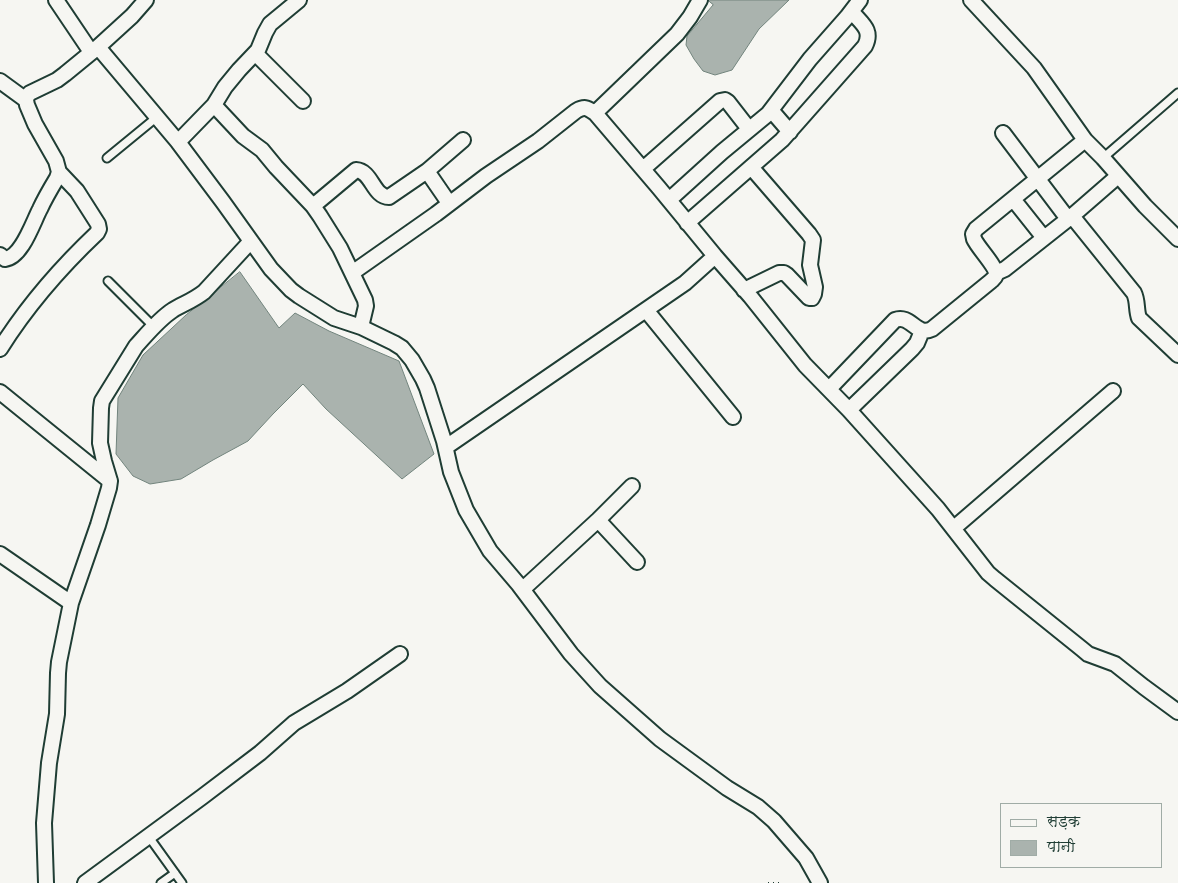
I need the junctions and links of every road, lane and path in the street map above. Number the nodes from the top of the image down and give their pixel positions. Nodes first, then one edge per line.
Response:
1 (56, 0) edge
2 (146, 0) edge
3 (299, 0) edge
4 (700, 0) edge
5 (860, 0) edge
6 (971, 0) edge
7 (852, 12) junction
8 (95, 50) junction
9 (256, 54) junction
10 (0, 81) edge
11 (1178, 93) edge
12 (26, 100) junction
13 (303, 101) dead end
14 (214, 105) junction
15 (771, 110) junction
16 (595, 113) junction
17 (157, 117) junction
18 (749, 129) junction
19 (790, 132) junction
20 (1002, 133) dead end
21 (463, 140) dead end
22 (1085, 140) junction
23 (178, 142) junction
24 (107, 158) dead end
25 (1103, 158) junction
26 (751, 167) junction
27 (643, 169) junction
28 (426, 171) junction
29 (59, 172) junction
30 (1118, 176) junction
31 (1037, 179) junction
32 (1013, 199) junction
33 (669, 200) junction
34 (449, 203) junction
35 (313, 206) junction
36 (1070, 218) junction
37 (688, 223) junction
38 (1044, 238) junction
39 (1178, 239) edge
40 (251, 241) junction
41 (714, 256) junction
42 (2, 260) edge
43 (352, 273) junction
44 (996, 273) junction
45 (108, 281) dead end
46 (744, 290) junction
47 (646, 310) junction
48 (154, 327) junction
49 (361, 327) junction
50 (922, 330) junction
51 (0, 348) edge
52 (1178, 355) edge
53 (829, 389) junction
54 (1114, 391) dead end
55 (0, 392) edge
56 (849, 410) junction
57 (733, 417) dead end
58 (446, 447) junction
59 (110, 481) junction
60 (632, 486) dead end
61 (598, 520) junction
62 (954, 528) junction
63 (0, 554) edge
64 (637, 562) dead end
65 (522, 589) junction
66 (71, 603) junction
67 (400, 654) dead end
68 (1178, 712) edge
69 (149, 836) junction
70 (175, 873) junction
71 (46, 883) edge
72 (85, 883) edge
73 (160, 883) edge
74 (182, 883) edge
75 (768, 883) edge
76 (781, 883) edge
77 (820, 883) edge

1 - 8 street
2 - 8 street
3 - 9 street
4 - 16 street
5 - 7 street
6 - 22 street
7 - 15 street
7 - 19 street
8 - 12 street
8 - 17 street
9 - 13 street
9 - 14 street
10 - 12 street
11 - 25 lane
12 - 29 street
14 - 23 street
14 - 35 street
15 - 18 street
15 - 19 street
16 - 27 street
16 - 34 street
17 - 23 street
17 - 24 lane
18 - 27 street
18 - 33 street
19 - 26 street
20 - 31 street
21 - 28 street
22 - 25 street
22 - 31 street
23 - 40 street
25 - 30 street
26 - 37 street
26 - 46 street
27 - 33 street
28 - 34 street
28 - 35 street
29 - 42 street
29 - 51 street
30 - 36 street
30 - 39 street
31 - 32 street
31 - 36 street
32 - 38 street
32 - 44 street
33 - 37 street
34 - 43 street
35 - 43 street
36 - 38 street
36 - 52 street
37 - 41 street
38 - 44 street
40 - 48 street
40 - 49 street
41 - 46 street
41 - 47 street
43 - 49 street
44 - 50 street
45 - 48 lane
46 - 53 street
47 - 57 street
47 - 58 street
48 - 59 street
49 - 58 street
50 - 53 street
50 - 56 street
53 - 56 street
54 - 62 street
55 - 59 street
56 - 62 street
58 - 65 street
59 - 66 street
60 - 61 street
61 - 64 street
61 - 65 street
62 - 68 street
63 - 66 street
65 - 77 street
66 - 71 street
67 - 69 street
69 - 70 lane
69 - 72 street
70 - 73 lane
70 - 74 lane
75 - 76 path

